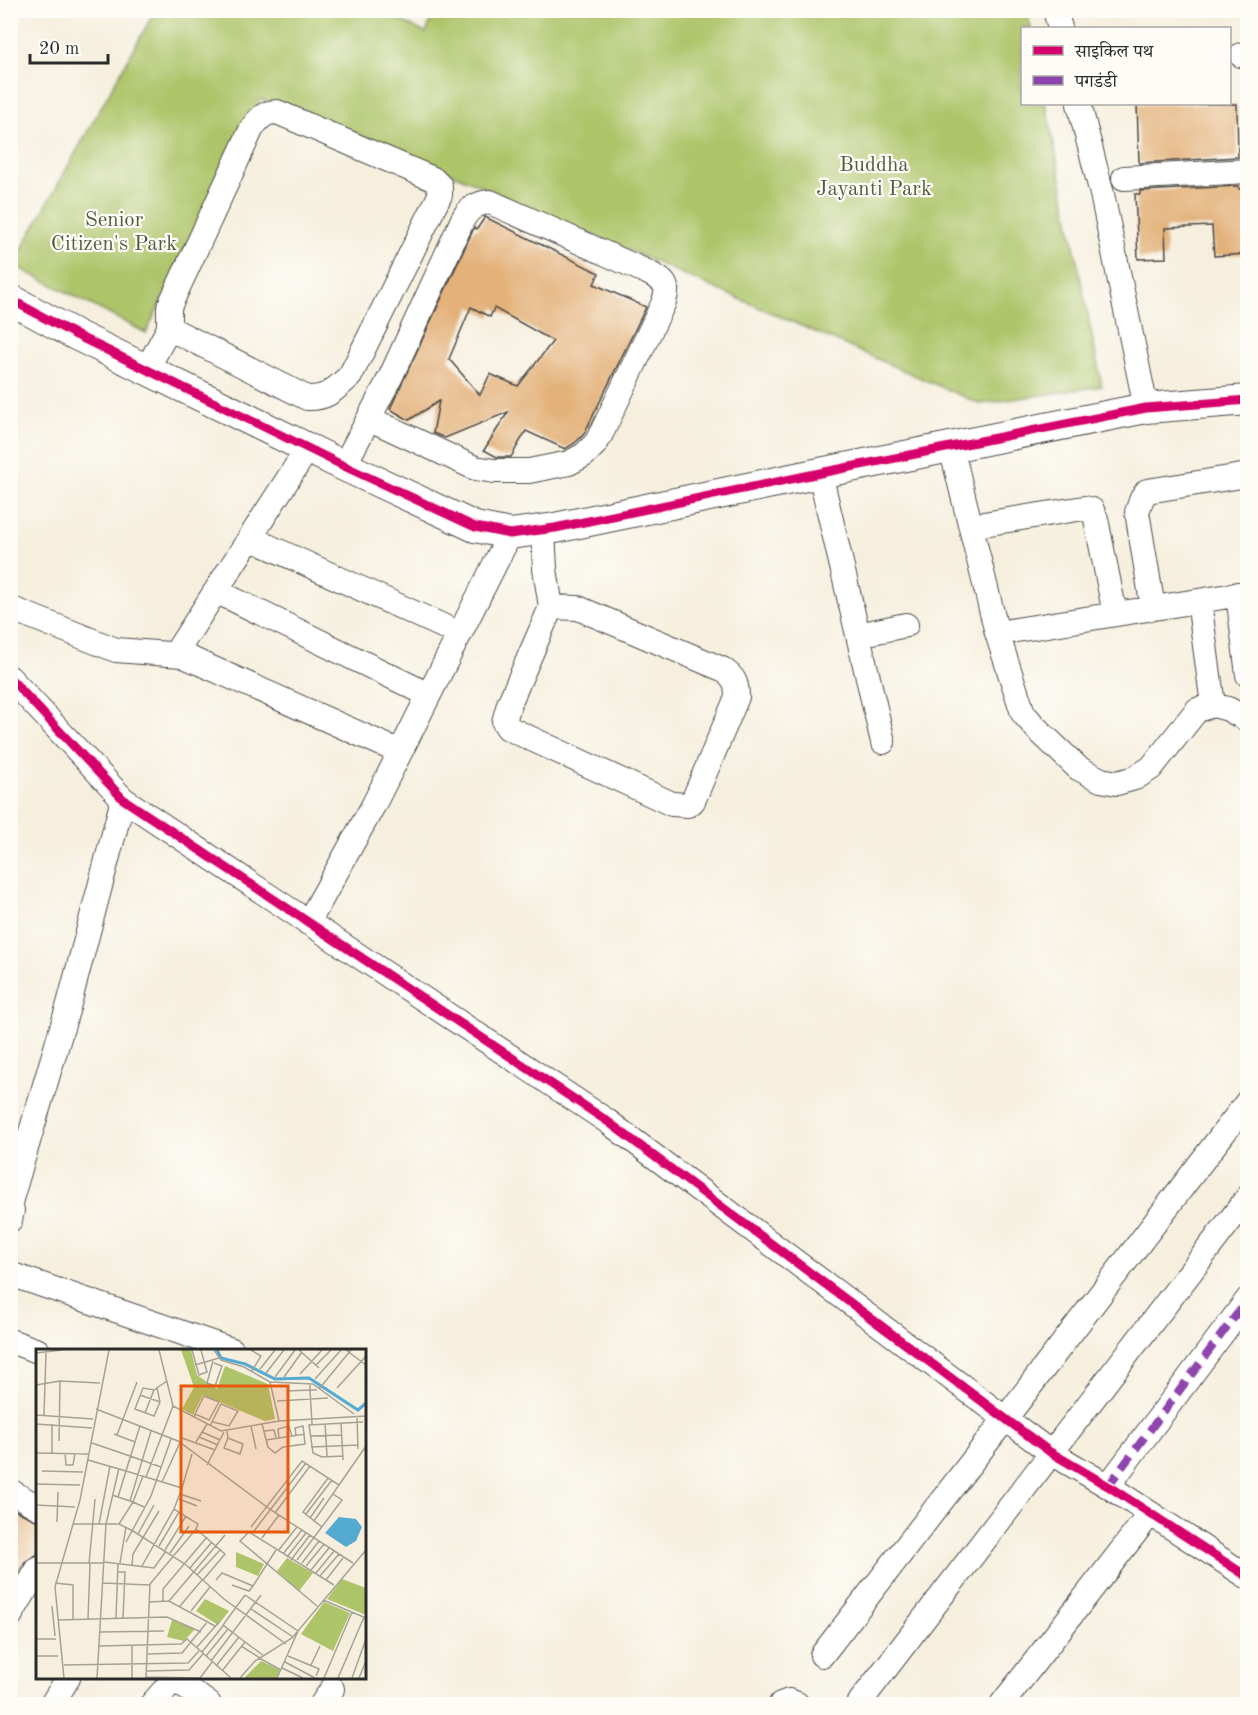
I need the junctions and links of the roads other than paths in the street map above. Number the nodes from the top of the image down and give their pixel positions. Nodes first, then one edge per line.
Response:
1 (1055, 10) edge
2 (1060, 27) edge
3 (1079, 105) edge
4 (1248, 171) edge
5 (1124, 178) dead end
6 (10, 298) edge
7 (169, 328) junction
8 (147, 369) junction
9 (1248, 400) edge
10 (1146, 408) junction
11 (370, 419) junction
12 (951, 447) junction
13 (308, 448) junction
14 (344, 466) junction
15 (820, 473) junction
16 (1248, 475) edge
17 (971, 526) junction
18 (543, 530) junction
19 (510, 534) junction
20 (250, 537) junction
21 (216, 591) junction
22 (1243, 593) edge
23 (1199, 601) junction
24 (10, 608) edge
25 (551, 608) junction
26 (1153, 608) junction
27 (1115, 614) junction
28 (906, 625) dead end
29 (997, 633) junction
30 (460, 634) junction
31 (858, 635) junction
32 (175, 654) junction
33 (1248, 675) edge
34 (10, 678) edge
35 (429, 695) junction
36 (1213, 705) junction
37 (1248, 720) edge
38 (883, 742) dead end
39 (400, 752) junction
40 (123, 799) junction
41 (308, 923) junction
42 (1248, 1101) edge
43 (1248, 1197) edge
44 (11, 1199) edge
45 (10, 1220) edge
46 (10, 1274) edge
47 (1248, 1299) edge
48 (10, 1341) edge
49 (229, 1349) edge
50 (36, 1350) edge
51 (1005, 1419) junction
52 (1050, 1452) junction
53 (1108, 1486) junction
54 (10, 1491) edge
55 (36, 1506) edge
56 (1150, 1514) junction
57 (36, 1572) edge
58 (1248, 1577) edge
59 (10, 1616) edge
60 (822, 1655) dead end
61 (67, 1679) edge
62 (173, 1679) edge
63 (175, 1679) edge
64 (860, 1702) dead end
65 (51, 1704) edge
66 (152, 1704) edge
67 (209, 1704) edge
68 (781, 1704) edge
69 (797, 1704) edge
70 (1002, 1704) edge

1 - 2 street
3 - 10 street
4 - 5 street
6 - 8 street
7 - 7 street
7 - 8 street
8 - 13 street
9 - 10 street
10 - 12 street
11 - 11 street
11 - 14 street
12 - 15 street
12 - 17 street
13 - 14 street
13 - 20 street
14 - 19 street
15 - 18 street
15 - 31 street
16 - 26 street
17 - 27 street
17 - 29 street
18 - 19 street
18 - 25 street
19 - 30 street
20 - 21 street
20 - 30 street
21 - 32 street
21 - 35 street
22 - 23 street
22 - 33 street
23 - 26 street
23 - 36 street
24 - 32 street
25 - 25 street
26 - 27 street
27 - 29 street
28 - 31 street
29 - 36 street
30 - 35 street
31 - 38 street
32 - 39 street
34 - 40 street
35 - 39 street
36 - 37 street
39 - 41 street
40 - 41 street
40 - 44 street
41 - 51 street
42 - 51 street
43 - 52 street
44 - 45 street
46 - 49 street
47 - 53 street
48 - 50 street
51 - 52 street
51 - 60 street
52 - 53 street
52 - 64 street
53 - 56 street
54 - 55 street
56 - 58 street
56 - 70 street
57 - 59 street
61 - 65 street
62 - 66 street
63 - 67 street
68 - 69 street

